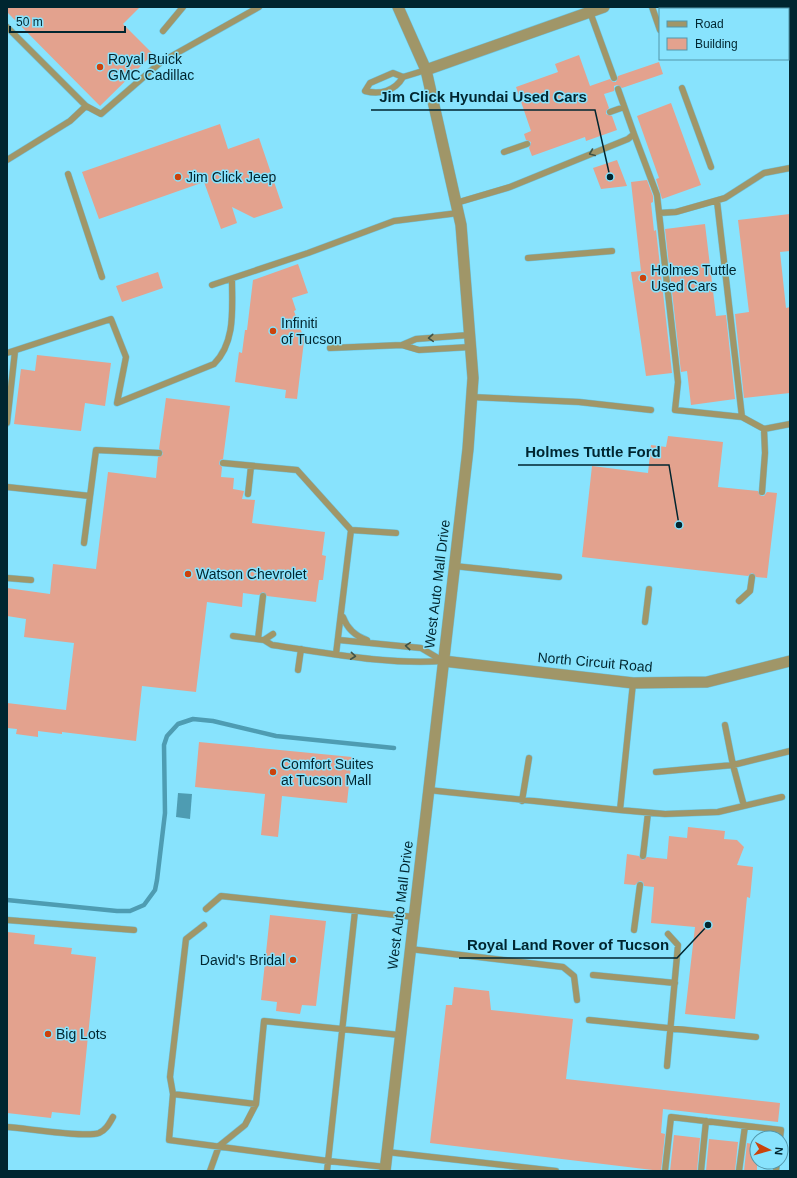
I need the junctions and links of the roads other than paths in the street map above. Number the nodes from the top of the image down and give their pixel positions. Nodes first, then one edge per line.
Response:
1 (183, 7) edge
2 (259, 7) edge
3 (398, 7) edge
4 (604, 7) edge
5 (652, 7) edge
6 (590, 12) junction
7 (7, 27) edge
8 (659, 27) edge
9 (163, 31) dead end
10 (426, 70) junction
11 (403, 77) junction
12 (614, 78) dead end
13 (682, 88) dead end
14 (618, 89) dead end
15 (86, 106) junction
16 (624, 107) junction
17 (610, 112) dead end
18 (634, 134) junction
19 (527, 144) dead end
20 (504, 152) dead end
21 (7, 160) edge
22 (712, 167) dead end
23 (790, 168) edge
24 (68, 174) dead end
25 (717, 201) junction
26 (457, 208) junction
27 (659, 213) junction
28 (612, 251) dead end
29 (528, 258) dead end
30 (102, 277) dead end
31 (232, 279) junction
32 (212, 286) dead end
33 (470, 335) junction
34 (402, 345) junction
35 (470, 347) junction
36 (330, 348) dead end
37 (15, 351) junction
38 (7, 353) edge
39 (10, 372) edge
40 (471, 397) junction
41 (651, 410) dead end
42 (742, 417) junction
43 (7, 423) edge
44 (790, 424) edge
45 (764, 429) junction
46 (159, 454) dead end
47 (223, 463) dead end
48 (251, 466) junction
49 (7, 487) edge
50 (762, 492) dead end
51 (248, 494) dead end
52 (90, 496) junction
53 (351, 530) junction
54 (396, 533) dead end
55 (84, 543) dead end
56 (454, 566) junction
57 (752, 576) dead end
58 (559, 577) dead end
59 (7, 578) edge
60 (31, 580) dead end
61 (649, 589) dead end
62 (263, 596) dead end
63 (739, 601) dead end
64 (342, 616) junction
65 (645, 622) dead end
66 (273, 634) dead end
67 (233, 636) dead end
68 (261, 639) junction
69 (339, 640) junction
70 (378, 644) junction
71 (301, 649) junction
72 (336, 654) junction
73 (443, 661) junction
74 (790, 661) edge
75 (298, 670) dead end
76 (633, 683) junction
77 (725, 725) dead end
78 (790, 751) edge
79 (528, 758) dead end
80 (733, 765) junction
81 (656, 772) dead end
82 (428, 790) junction
83 (782, 797) dead end
84 (522, 801) junction
85 (744, 806) junction
86 (620, 810) junction
87 (648, 812) junction
88 (643, 856) dead end
89 (640, 885) dead end
90 (206, 909) dead end
91 (355, 911) junction
92 (414, 917) junction
93 (7, 920) edge
94 (204, 925) dead end
95 (134, 930) dead end
96 (634, 930) dead end
97 (668, 934) dead end
98 (410, 949) junction
99 (593, 975) dead end
100 (674, 983) junction
101 (577, 1000) dead end
102 (589, 1020) dead end
103 (342, 1029) junction
104 (670, 1029) junction
105 (400, 1035) junction
106 (756, 1037) dead end
107 (666, 1066) dead end
108 (173, 1094) junction
109 (256, 1104) junction
110 (113, 1117) dead end
111 (706, 1121) junction
112 (7, 1126) edge
113 (745, 1126) junction
114 (781, 1130) edge
115 (219, 1146) junction
116 (387, 1152) junction
117 (328, 1161) junction
118 (385, 1169) edge
119 (210, 1171) edge
120 (327, 1171) edge
121 (556, 1171) edge
122 (665, 1171) edge
123 (701, 1171) edge
124 (739, 1171) edge

1 - 9 lane
2 - 15 lane
3 - 10 street, West Auto Mall Drive
4 - 6 street
5 - 8 lane
6 - 10 street
6 - 12 lane
7 - 15 lane
10 - 11 lane
10 - 26 street, West Auto Mall Drive
11 - 11 lane
13 - 22 lane
14 - 16 lane
15 - 21 lane
16 - 17 lane
16 - 18 lane
18 -> 26 lane
18 - 27 lane
19 - 20 lane
23 - 25 lane
24 - 30 lane
25 - 27 lane
25 - 42 lane
26 - 31 lane
26 - 33 street, West Auto Mall Drive
27 - 42 lane
28 - 29 lane
31 - 32 lane
31 - 37 lane
33 -> 34 lane
33 - 35 street, West Auto Mall Drive
34 - 35 lane
34 - 36 lane
35 - 40 street, West Auto Mall Drive
37 - 38 lane
37 - 39 lane
39 - 43 lane
40 - 41 lane
40 - 56 street, West Auto Mall Drive
42 - 45 lane
44 - 45 lane
45 - 50 lane
46 - 52 lane
47 - 48 lane
48 - 51 lane
48 - 53 lane
49 - 52 lane
52 - 55 lane
53 - 54 lane
53 - 64 lane
56 - 58 lane
56 - 73 street, West Auto Mall Drive
57 - 63 lane
59 - 60 lane
61 - 65 lane
62 - 68 lane
64 - 69 lane
64 - 70 lane
66 - 68 lane
67 - 68 lane
68 - 71 lane
69 - 70 lane
69 - 72 lane
73 -> 70 lane
71 - 72 lane
71 - 75 lane
72 -> 73 lane
73 - 76 street, North Circuit Road
73 - 82 street, West Auto Mall Drive
74 - 76 street, North Circuit Road
76 - 86 lane
77 - 80 lane
78 - 80 lane
79 - 84 lane
80 - 81 lane
80 - 85 lane
82 - 84 lane
82 - 92 street, West Auto Mall Drive
83 - 85 lane
84 - 86 lane
85 - 87 lane
86 - 87 lane
87 - 88 lane
89 - 96 lane
90 - 91 lane
91 - 92 lane
91 - 103 lane
92 - 98 street, West Auto Mall Drive
93 - 95 lane
94 - 108 lane
97 - 100 lane
98 - 101 lane
98 - 105 street, West Auto Mall Drive
99 - 100 lane
100 - 104 lane
102 - 104 lane
103 - 105 lane
103 - 109 lane
103 - 117 lane
104 - 106 lane
104 - 107 lane
105 - 116 street, West Auto Mall Drive
108 - 109 lane
108 - 115 lane
109 - 115 lane
110 - 112 lane
111 - 113 lane
111 - 122 lane
111 - 123 lane
113 - 114 lane
113 - 124 lane
115 - 117 lane
115 - 119 lane
116 - 118 street, West Auto Mall Drive
116 - 121 lane
117 - 118 lane
117 - 120 lane

